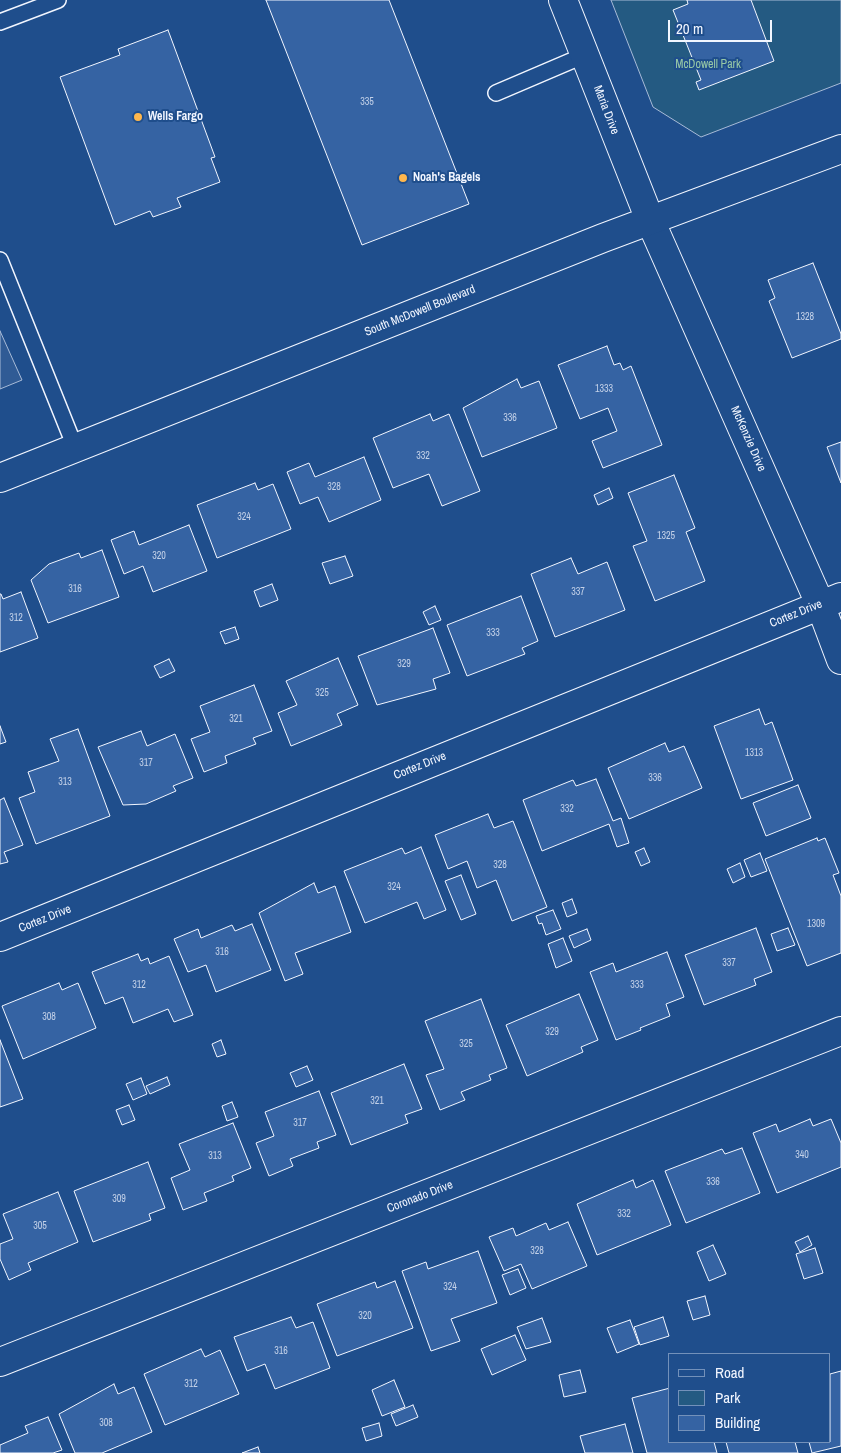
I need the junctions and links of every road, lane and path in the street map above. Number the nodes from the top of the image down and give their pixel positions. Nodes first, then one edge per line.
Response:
1 (58, 0) edge
2 (563, 0) edge
3 (0, 22) edge
4 (585, 55) junction
5 (496, 93) dead end
6 (841, 149) edge
7 (650, 220) junction
8 (0, 260) edge
9 (75, 447) junction
10 (0, 478) edge
11 (831, 600) edge
12 (841, 660) edge
13 (0, 937) edge
14 (841, 1031) edge
15 (0, 1362) edge

1 - 3 lane
2 - 4 street, Maria Drive
4 - 5 lane
4 - 7 street, Maria Drive
6 - 7 street, South McDowell Boulevard
7 - 9 street, South McDowell Boulevard
7 - 11 street, McKenzie Drive
8 - 9 lane
9 - 10 street, South McDowell Boulevard
11 - 12 street, McKenzie Drive
11 - 13 street, Cortez Drive
14 - 15 street, Coronado Drive

